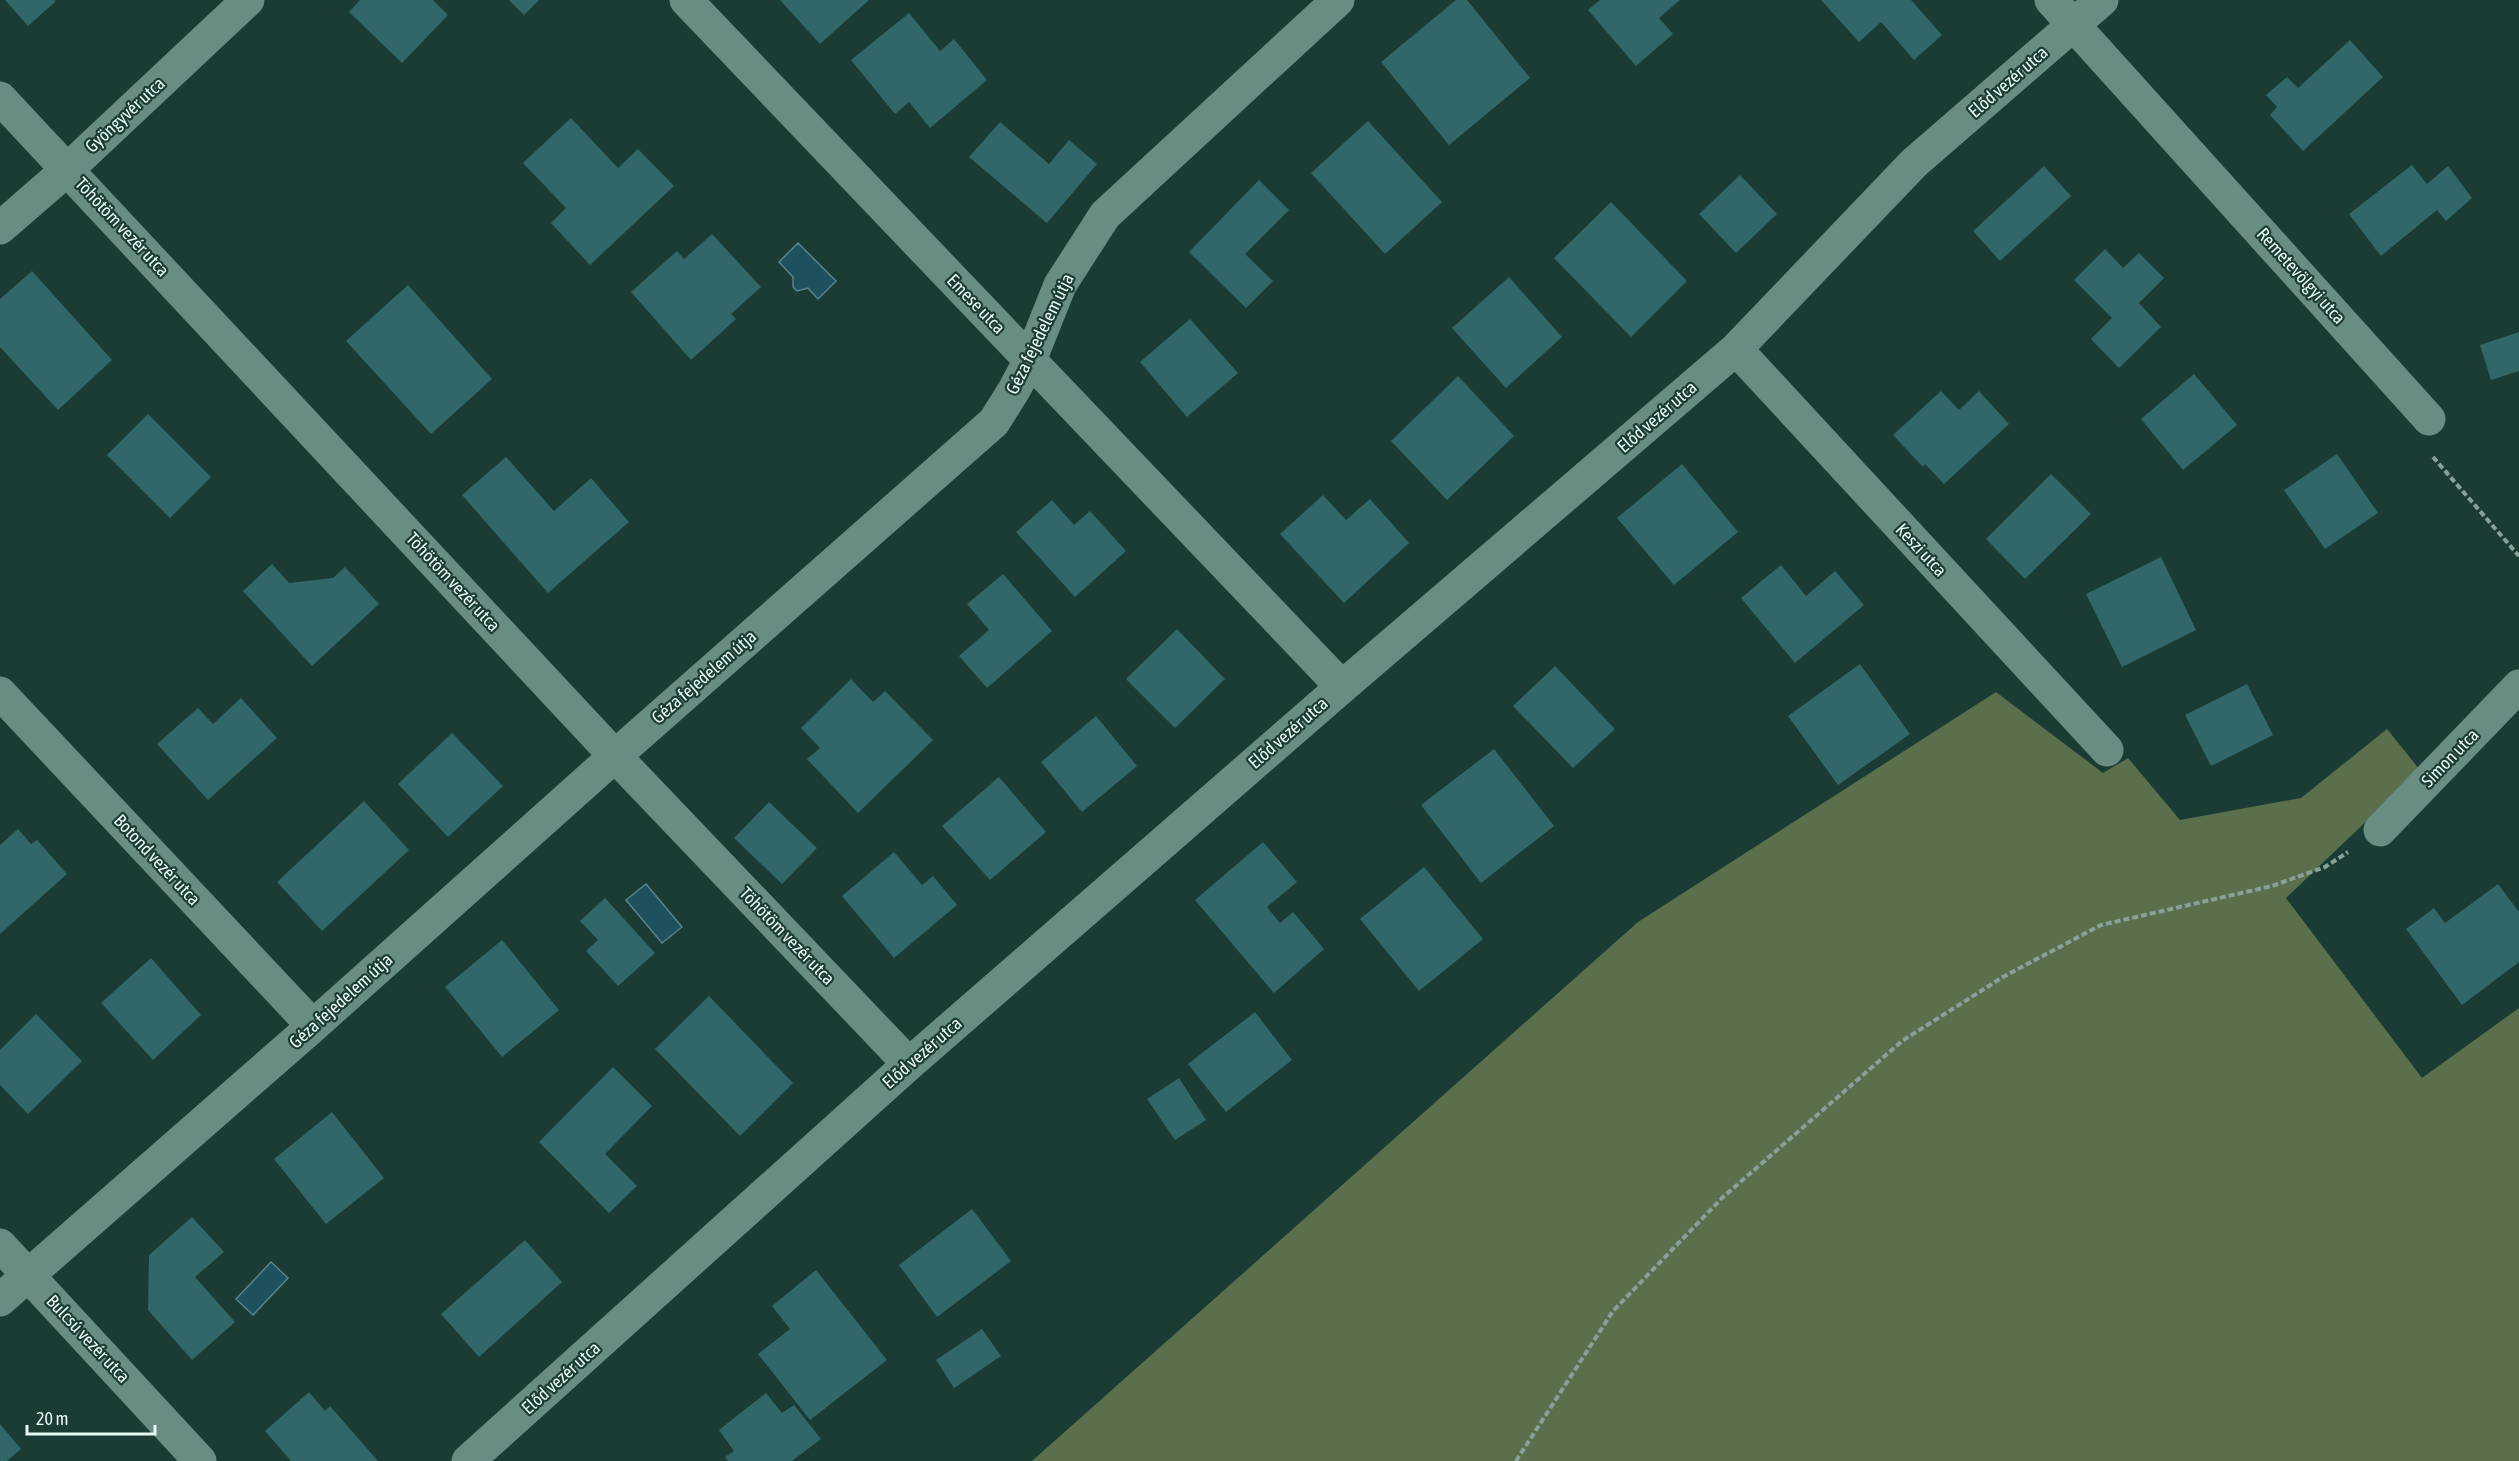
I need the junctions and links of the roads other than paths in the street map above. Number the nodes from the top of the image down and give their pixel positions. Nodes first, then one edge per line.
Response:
1 (248, 0) edge
2 (686, 0) edge
3 (1338, 0) edge
4 (2052, 0) edge
5 (2102, 0) edge
6 (2074, 25) junction
7 (0, 98) edge
8 (68, 169) junction
9 (0, 228) edge
10 (1736, 349) junction
11 (1030, 360) junction
12 (2429, 420) road end
13 (2519, 686) edge
14 (1342, 687) junction
15 (0, 693) edge
16 (2107, 750) dead end
17 (615, 756) junction
18 (2380, 830) road end
19 (313, 1026) junction
20 (909, 1064) junction
21 (0, 1245) edge
22 (28, 1274) junction
23 (0, 1300) edge
24 (200, 1461) edge
25 (468, 1461) edge

1 - 8 street, Gyöngyvér utca
2 - 11 street, Emese utca
3 - 11 street, Géza fejedelem útja
4 - 6 street, Remetevölgyi utca
5 - 6 street, Előd vezér utca
6 - 10 street, Előd vezér utca
6 - 12 street, Remetevölgyi utca
7 - 8 street, Töhötöm vezér utca
8 - 9 street, Gyöngyvér utca
8 - 17 street, Töhötöm vezér utca
10 - 14 street, Előd vezér utca
10 - 16 street, Keszi utca
11 - 14 street, Emese utca
11 - 17 street, Géza fejedelem útja
13 - 18 street, Simon utca
14 - 20 street, Előd vezér utca
15 - 19 street, Botond vezér utca
17 - 19 street, Géza fejedelem útja
17 - 20 street, Töhötöm vezér utca
19 - 22 street, Géza fejedelem útja
20 - 25 street, Előd vezér utca
21 - 22 street, Bulcsú vezér utca
22 - 23 street, Géza fejedelem útja
22 - 24 street, Bulcsú vezér utca

